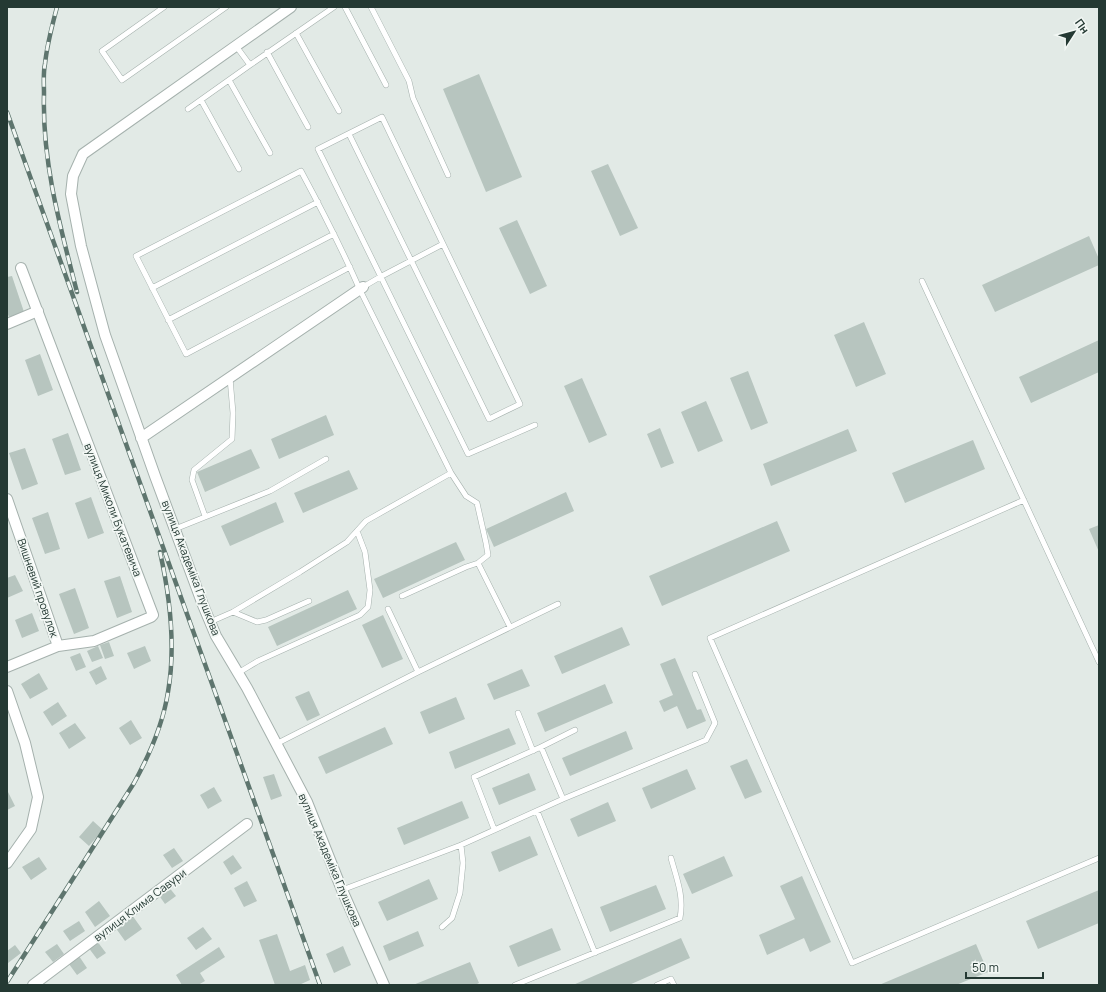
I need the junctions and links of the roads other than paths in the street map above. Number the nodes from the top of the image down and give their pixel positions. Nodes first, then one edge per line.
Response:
1 (164, 7) edge
2 (226, 7) edge
3 (291, 7) edge
4 (334, 7) edge
5 (345, 7) edge
6 (371, 7) edge
7 (296, 33) junction
8 (236, 46) junction
9 (267, 52) junction
10 (250, 65) junction
11 (229, 80) junction
12 (386, 85) dead end
13 (201, 100) junction
14 (188, 110) dead end
15 (339, 111) dead end
16 (308, 127) dead end
17 (349, 134) junction
18 (270, 153) dead end
19 (239, 169) dead end
20 (448, 175) dead end
21 (318, 202) junction
22 (334, 234) junction
23 (444, 244) junction
24 (412, 261) junction
25 (350, 267) junction
26 (21, 268) dead end
27 (380, 277) junction
28 (922, 281) dead end
29 (152, 288) junction
30 (362, 288) junction
31 (38, 312) junction
32 (168, 320) junction
33 (7, 324) edge
34 (230, 378) junction
35 (535, 425) dead end
36 (141, 438) junction
37 (326, 459) dead end
38 (451, 473) junction
39 (7, 499) edge
40 (1024, 500) junction
41 (205, 516) junction
42 (175, 529) junction
43 (357, 532) junction
44 (478, 564) junction
45 (402, 596) dead end
46 (309, 601) dead end
47 (558, 604) dead end
48 (388, 609) dead end
49 (234, 612) junction
50 (210, 622) junction
51 (510, 627) junction
52 (58, 646) junction
53 (1099, 662) edge
54 (7, 667) edge
55 (418, 672) junction
56 (238, 673) junction
57 (695, 674) dead end
58 (7, 691) edge
59 (518, 713) dead end
60 (575, 730) dead end
61 (276, 744) junction
62 (541, 748) junction
63 (533, 751) junction
64 (562, 799) junction
65 (537, 811) junction
66 (246, 824) dead end
67 (494, 829) junction
68 (461, 845) junction
69 (671, 858) dead end
70 (1099, 858) edge
71 (7, 863) edge
72 (342, 890) junction
73 (442, 927) dead end
74 (595, 954) junction
75 (33, 985) edge
76 (384, 985) edge
77 (515, 985) edge
78 (657, 985) edge
79 (674, 985) edge

1 - 2 lane
3 - 8 street
4 - 7 lane
5 - 12 lane
6 - 20 lane
7 - 9 lane
7 - 15 lane
8 - 10 lane
8 - 36 street, вулиця Академіка Глушкова
9 - 10 lane
9 - 16 lane
10 - 11 lane
11 - 13 lane
11 - 18 lane
13 - 14 lane
13 - 19 lane
17 - 23 lane
17 - 24 lane
17 - 27 lane
21 - 22 lane
21 - 29 lane
21 - 29 lane
22 - 25 lane
22 - 32 lane
23 - 24 lane
23 - 24 lane
24 - 27 lane
25 - 30 lane
25 - 32 lane
26 - 31 street, вулиця Миколи Букатевича
27 - 30 lane
27 - 35 lane
28 - 40 lane
29 - 32 lane
30 - 34 street
30 - 38 lane
31 - 33 street
31 - 52 street, вулиця Миколи Букатевича
34 - 36 street
34 - 41 lane
36 - 42 street, вулиця Академіка Глушкова
37 - 41 lane
38 - 43 lane
38 - 44 lane
39 - 52 street, Вишневий провулок
40 - 53 lane
40 - 70 lane
41 - 42 lane
42 - 50 street, вулиця Академіка Глушкова
43 - 49 lane
43 - 56 lane
44 - 45 lane
44 - 51 lane
46 - 49 lane
47 - 51 lane
48 - 55 lane
49 - 50 lane
50 - 56 street, вулиця Академіка Глушкова
51 - 55 lane
52 - 54 street, Вишневий провулок
55 - 61 lane
56 - 61 street, вулиця Академіка Глушкова
57 - 64 lane
58 - 71 street
59 - 63 lane
60 - 62 lane
61 - 72 street, вулиця Академіка Глушкова
62 - 63 lane
62 - 64 lane
63 - 67 lane
64 - 65 lane
65 - 67 lane
65 - 74 lane
66 - 75 street, вулиця Клима Савури
67 - 68 lane
68 - 72 lane
68 - 73 lane
69 - 74 lane
72 - 76 street, вулиця Академіка Глушкова
74 - 77 lane
78 - 79 lane

